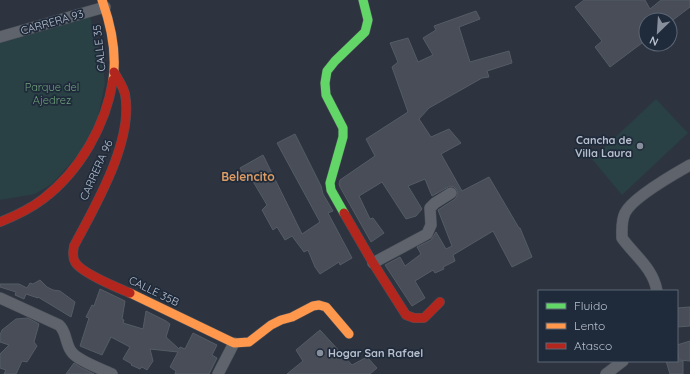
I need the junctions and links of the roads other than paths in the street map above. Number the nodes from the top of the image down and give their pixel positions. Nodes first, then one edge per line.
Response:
1 (363, 0) edge
2 (104, 4) edge
3 (0, 37) edge
4 (114, 72) junction
5 (690, 165) edge
6 (452, 193) dead end
7 (0, 222) edge
8 (72, 253) joint
9 (374, 263) junction
10 (657, 290) edge
11 (0, 298) edge
12 (440, 302) dead end
13 (349, 334) dead end
14 (234, 343) junction
15 (622, 362) edge
16 (112, 374) edge
17 (218, 374) edge
18 (606, 374) edge

1 - 9 street
2 - 3 street, CARRERA 93
2 - 4 street, CALLE 35
4 - 7 street, CALLE 35
4 - 8 street, CARRERA 96
5 - 10 street
6 - 9 street
8 - 14 street, CALLE 35B
9 - 12 street
11 - 16 street
13 - 14 street
14 - 17 street
15 - 18 street

